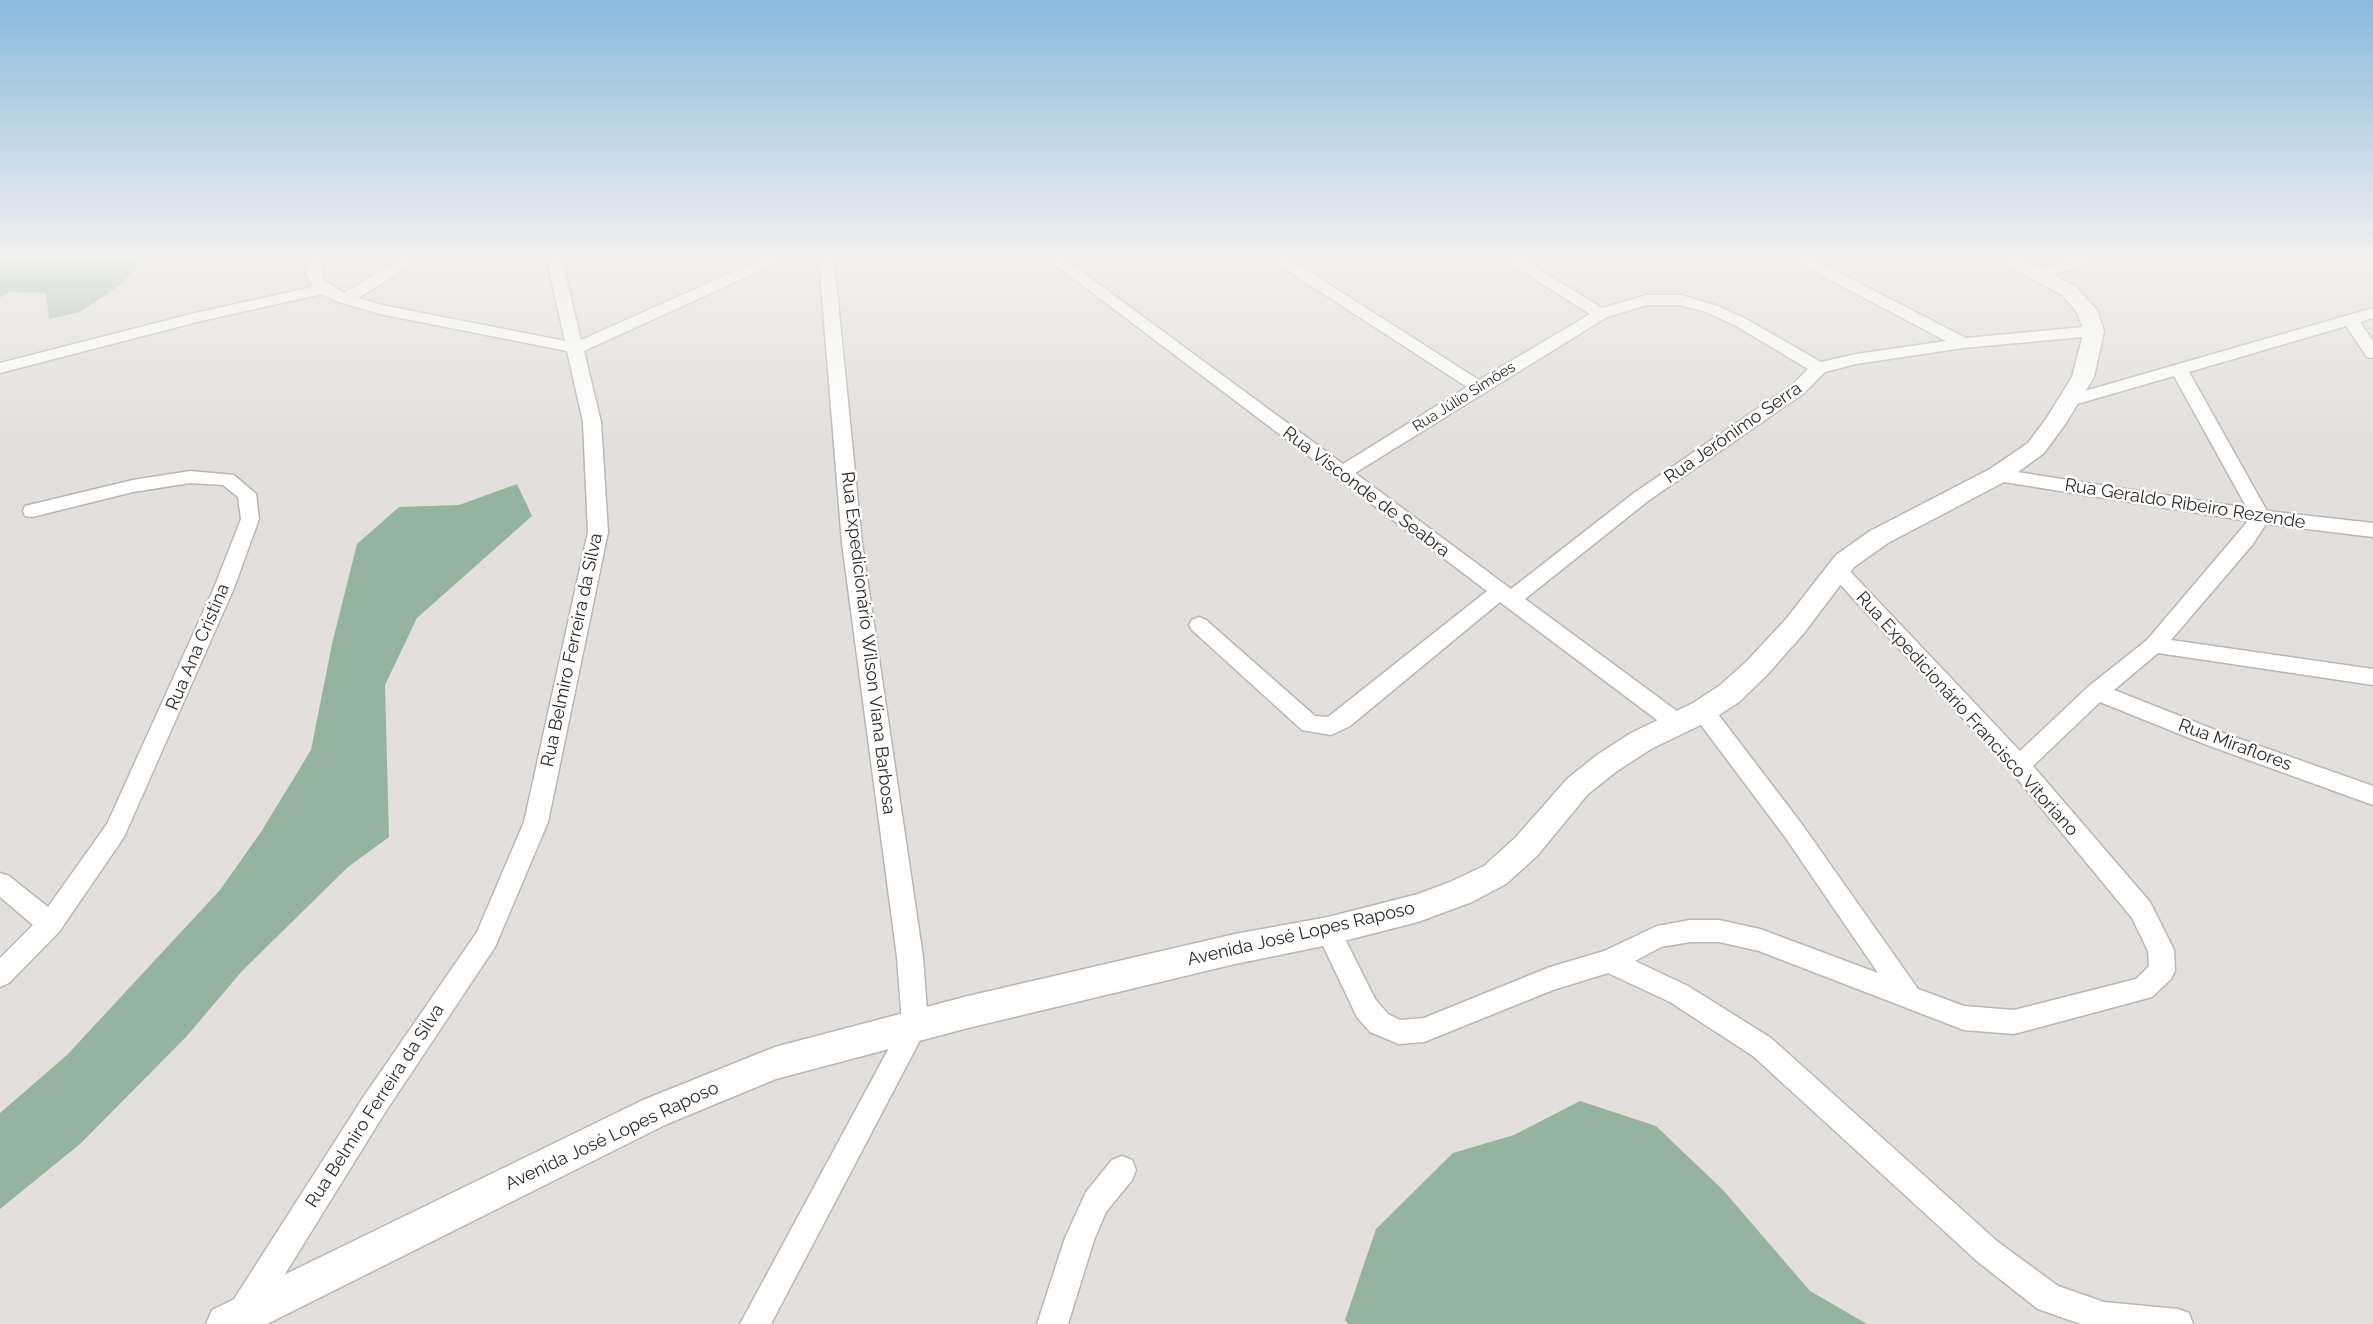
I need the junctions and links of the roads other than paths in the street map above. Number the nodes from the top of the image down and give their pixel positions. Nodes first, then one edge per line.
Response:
1 (177, 322) edge
2 (444, 322) edge
3 (569, 322) edge
4 (634, 322) edge
5 (832, 322) edge
6 (1140, 322) edge
7 (1377, 322) edge
8 (1588, 322) edge
9 (1739, 322) edge
10 (1923, 322) edge
11 (2091, 322) edge
12 (2344, 322) edge
13 (2351, 322) edge
14 (2094, 331) junction
15 (1964, 343) junction
16 (576, 348) junction
17 (2373, 353) edge
18 (0, 368) edge
19 (1819, 368) junction
20 (2179, 370) junction
21 (1479, 387) junction
22 (2070, 400) junction
23 (1342, 473) junction
24 (1998, 475) junction
25 (32, 511) dead end
26 (2261, 517) junction
27 (2373, 530) edge
28 (1837, 570) junction
29 (1505, 596) junction
30 (1199, 625) dead end
31 (2154, 645) junction
32 (2373, 677) edge
33 (2097, 692) junction
34 (1703, 711) junction
35 (1677, 723) junction
36 (2019, 765) junction
37 (2373, 796) edge
38 (0, 883) edge
39 (50, 924) junction
40 (1328, 931) junction
41 (1610, 961) junction
42 (0, 975) edge
43 (1909, 997) junction
44 (915, 1025) junction
45 (1122, 1170) dead end
46 (236, 1322) edge
47 (755, 1324) edge
48 (1052, 1324) edge
49 (2178, 1324) edge

1 - 18 street
2 - 16 street
3 - 16 street, Rua Belmiro Ferreira da Silva
4 - 16 street
5 - 44 street, Rua Expedicionário Wilson Viana Barbosa
6 - 23 street, Rua Visconde de Seabra
7 - 21 street
8 - 21 street, Rua Júlio Simões
9 - 19 street, Rua Júlio Simões
10 - 15 street
11 - 14 street
12 - 20 street
13 - 17 street
14 - 15 street, Rua Jerônimo Serra
14 - 22 street, Avenida José Lopes Raposo
15 - 19 street, Rua Jerônimo Serra
16 - 46 street, Rua Belmiro Ferreira da Silva
19 - 29 street, Rua Jerônimo Serra
20 - 22 street
20 - 26 street
21 - 23 street, Rua Júlio Simões
22 - 24 street, Avenida José Lopes Raposo
23 - 29 street, Rua Visconde de Seabra
24 - 26 street, Rua Geraldo Ribeiro Rezende
24 - 28 street, Avenida José Lopes Raposo
25 - 39 street, Rua Ana Cristina
26 - 27 street, Rua Geraldo Ribeiro Rezende
26 - 31 street
28 - 34 street, Avenida José Lopes Raposo
28 - 36 street, Rua Expedicionário Francisco Vitoriano
29 - 30 street, Rua Jerônimo Serra
29 - 35 street, Rua Visconde de Seabra
31 - 32 street
31 - 33 street
33 - 36 street
33 - 37 street, Rua Miraflores
34 - 35 street, Avenida José Lopes Raposo
34 - 43 street
35 - 40 street, Avenida José Lopes Raposo
36 - 43 street, Rua Expedicionário Francisco Vitoriano
38 - 39 street
39 - 42 street, Rua Ana Cristina
40 - 41 street, Rua Expedicionário Francisco Vitoriano
40 - 44 street, Avenida José Lopes Raposo
41 - 43 street, Rua Expedicionário Francisco Vitoriano
41 - 49 street
44 - 46 street, Avenida José Lopes Raposo
44 - 47 street
45 - 48 street

